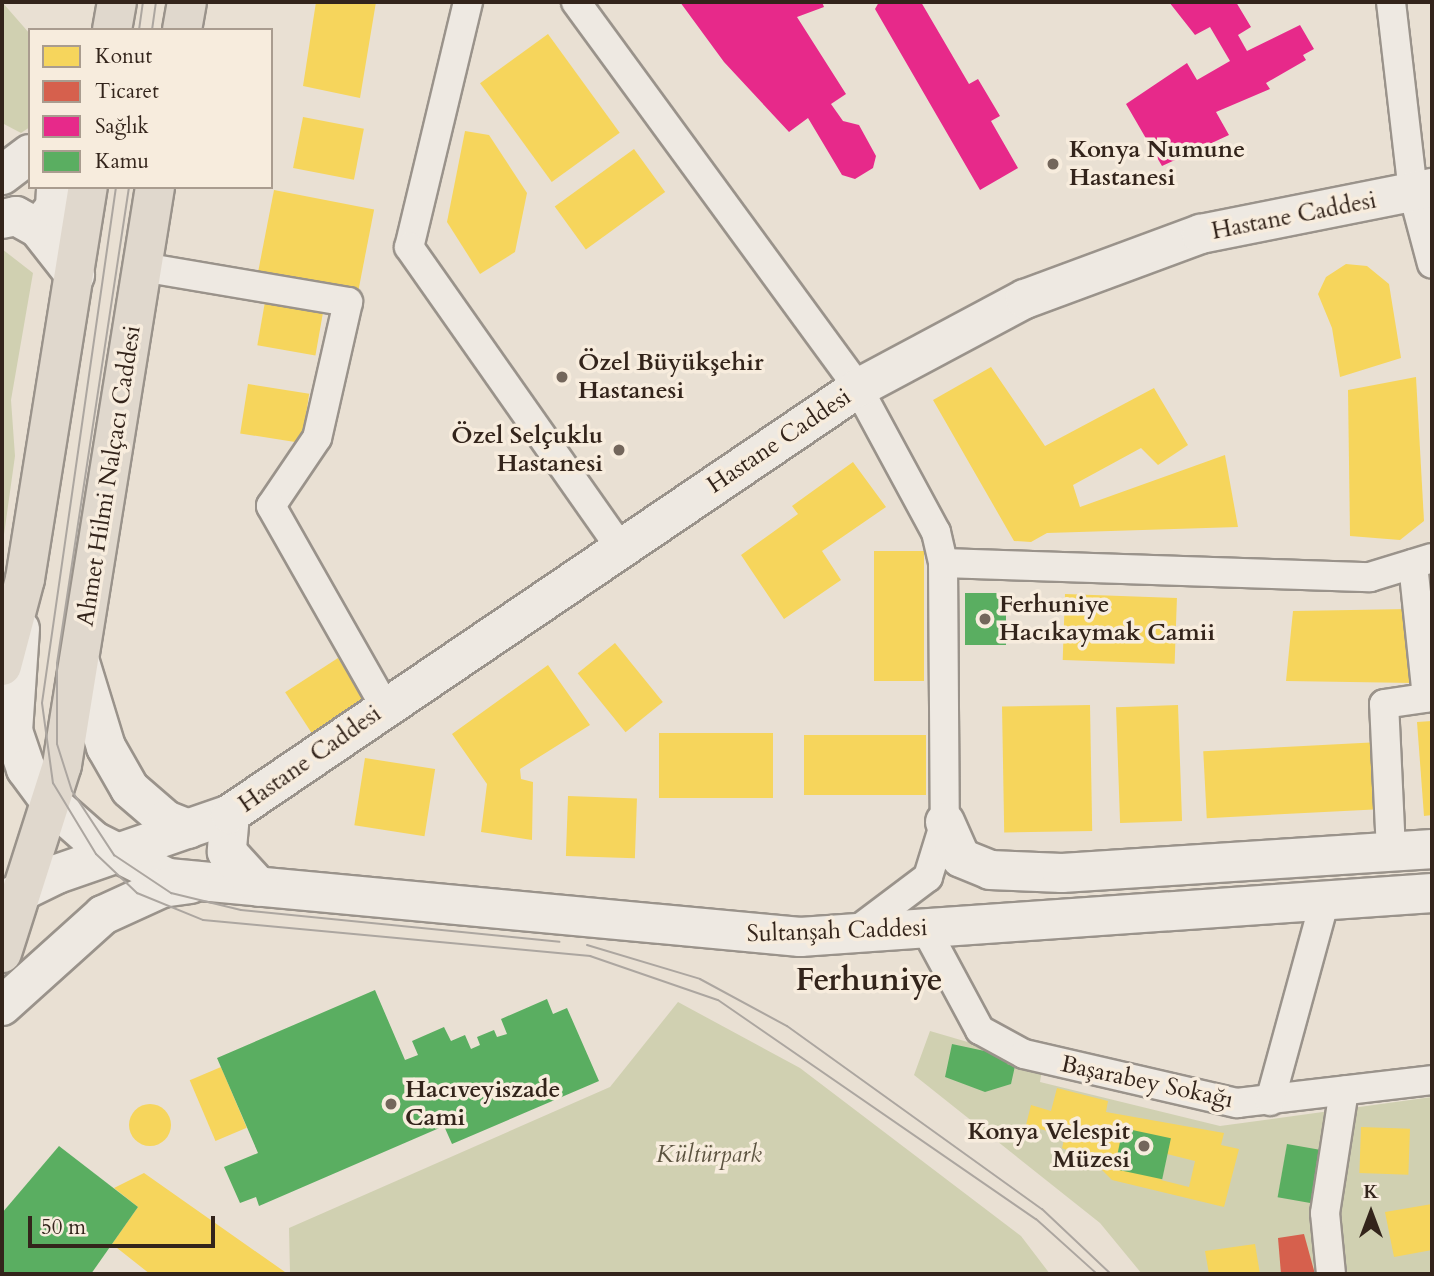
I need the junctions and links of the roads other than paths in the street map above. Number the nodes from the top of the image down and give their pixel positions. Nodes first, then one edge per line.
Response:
1 (117, 2) edge
2 (187, 2) edge
3 (468, 2) edge
4 (576, 2) edge
5 (1395, 3) edge
6 (112, 28) edge
7 (182, 28) edge
8 (56, 189) edge
9 (88, 189) edge
10 (155, 189) edge
11 (1422, 190) edge
12 (20, 224) edge
13 (1432, 264) edge
14 (142, 267) junction
15 (75, 275) junction
16 (858, 388) junction
17 (619, 547) junction
18 (1423, 561) edge
19 (943, 563) junction
20 (25, 579) junction
21 (80, 662) junction
22 (2, 666) edge
23 (1430, 697) edge
24 (385, 707) junction
25 (52, 804) junction
26 (230, 814) junction
27 (945, 822) junction
28 (188, 829) junction
29 (1432, 849) edge
30 (1391, 851) junction
31 (114, 855) junction
32 (200, 883) junction
33 (259, 887) junction
34 (14, 893) edge
35 (1432, 893) edge
36 (1325, 900) junction
37 (978, 925) junction
38 (925, 928) junction
39 (855, 932) junction
40 (2, 953) edge
41 (950, 968) junction
42 (2, 1006) edge
43 (1432, 1080) edge
44 (1344, 1090) junction
45 (1270, 1101) junction
46 (1331, 1274) edge

1 - 6 main road
2 - 7 main road
3 - 17 street
4 - 16 street
5 - 11 street
8 - 12 street
9 - 15 main road
10 - 14 main road, Ahmet Hilmi Nalçacı Caddesi
11 - 13 street
11 - 16 street, Hastane Caddesi
12 - 15 street
14 - 21 main road, Ahmet Hilmi Nalçacı Caddesi
14 - 24 street
15 - 20 main road
16 - 17 street, Hastane Caddesi
16 - 19 street
17 - 24 street, Hastane Caddesi
18 - 19 street
18 - 23 street
19 - 27 street
20 - 22 main road
20 - 25 street
21 - 25 main road, Ahmet Hilmi Nalçacı Caddesi
21 - 28 street
23 - 30 street
24 - 26 street, Hastane Caddesi
25 - 31 street
25 - 34 main road, Ahmet Hilmi Nalçacı Caddesi
26 - 28 street, Hastane Caddesi
26 - 33 street
27 - 30 street
27 - 39 street
28 - 31 street, Hastane Caddesi
29 - 30 street
31 - 32 street
31 - 34 street, Hastane Caddesi
32 - 33 street, Sultanşah Caddesi
32 - 42 street
33 - 39 street, Sultanşah Caddesi
34 - 40 main road, Ahmet Hilmi Nalçacı Caddesi
35 - 36 street, Sultanşah Caddesi
36 - 37 street, Sultanşah Caddesi
36 - 45 street
37 - 38 street, Sultanşah Caddesi
37 - 41 street
38 - 39 street, Sultanşah Caddesi
38 - 41 street, Başarabey Sokağı
41 - 45 street, Başarabey Sokağı
43 - 44 street, Başarabey Sokağı
44 - 45 street, Başarabey Sokağı
44 - 46 street

